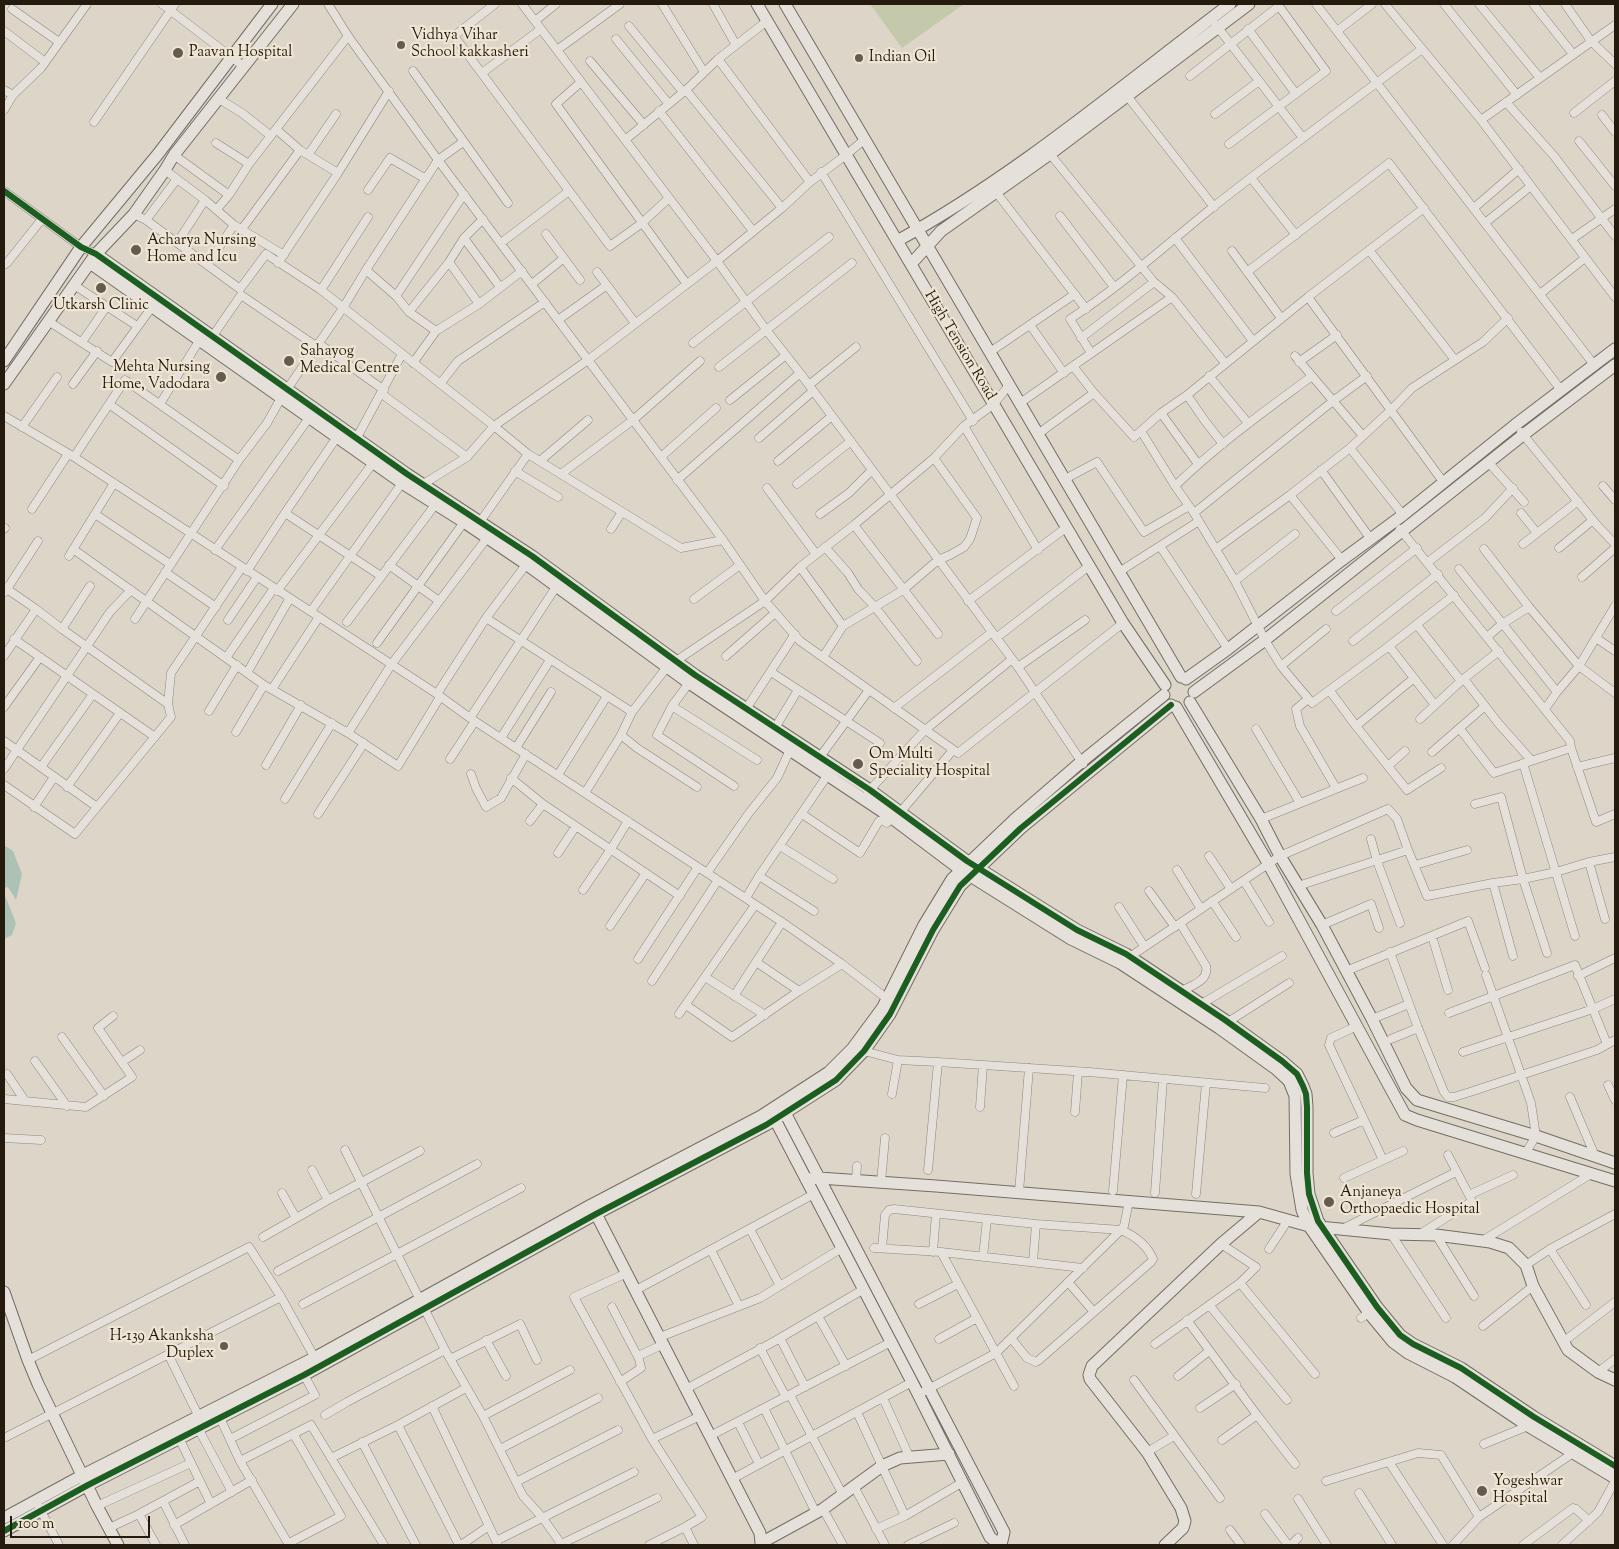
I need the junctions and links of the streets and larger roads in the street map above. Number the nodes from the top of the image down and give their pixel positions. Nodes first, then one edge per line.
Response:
1 (87, 4) edge
2 (162, 4) edge
3 (272, 4) edge
4 (293, 4) edge
5 (328, 4) edge
6 (495, 4) edge
7 (522, 4) edge
8 (556, 4) edge
9 (620, 4) edge
10 (662, 4) edge
11 (713, 4) edge
12 (757, 4) edge
13 (785, 4) edge
14 (1230, 4) edge
15 (1250, 4) edge
16 (1372, 4) edge
17 (1444, 4) edge
18 (1479, 4) edge
19 (1533, 4) edge
20 (1565, 4) edge
21 (1320, 5) edge
22 (1388, 5) edge
23 (173, 7) edge
24 (12, 9) dead end
25 (535, 21) junction
26 (767, 21) junction
27 (1214, 22) junction
28 (1615, 25) edge
29 (629, 26) dead end
30 (541, 29) junction
31 (1248, 29) junction
32 (1337, 31) junction
33 (5, 34) edge
34 (348, 36) junction
35 (616, 39) dead end
36 (1591, 41) junction
37 (59, 42) junction
38 (1231, 44) junction
39 (736, 45) junction
40 (1422, 49) junction
41 (556, 50) junction
42 (1574, 54) junction
43 (231, 57) junction
44 (718, 59) junction
45 (590, 61) dead end
46 (45, 62) junction
47 (1615, 64) edge
48 (243, 66) junction
49 (414, 71) dead end
50 (704, 72) junction
51 (482, 73) junction
52 (1190, 76) dead end
53 (1540, 78) junction
54 (1260, 81) junction
55 (581, 82) junction
56 (1377, 82) junction
57 (1615, 82) edge
58 (4, 90) edge
59 (389, 91) junction
60 (684, 91) junction
61 (1124, 92) junction
62 (1296, 94) junction
63 (13, 95) junction
64 (1517, 95) junction
65 (219, 99) junction
66 (1506, 102) junction
67 (668, 103) junction
68 (1278, 107) junction
69 (4, 110) edge
70 (659, 111) junction
71 (1574, 113) dead end
72 (336, 114) dead end
73 (1215, 114) dead end
74 (1602, 116) dead end
75 (1481, 120) junction
76 (94, 122) dead end
77 (644, 125) junction
78 (1615, 132) edge
79 (274, 133) junction
80 (1303, 138) junction
81 (865, 139) junction
82 (625, 140) junction
83 (1579, 141) dead end
84 (463, 142) junction
85 (216, 143) dead end
86 (1229, 144) dead end
87 (300, 150) junction
88 (308, 154) junction
89 (1050, 154) junction
90 (174, 155) junction
91 (846, 155) junction
92 (438, 160) junction
93 (249, 164) junction
94 (1519, 169) junction
95 (165, 170) junction
96 (821, 172) junction
97 (338, 173) junction
98 (1251, 178) junction
99 (177, 179) junction
100 (426, 179) junction
101 (810, 182) junction
102 (1531, 186) junction
103 (1615, 186) edge
104 (368, 190) dead end
105 (4, 191) edge
106 (569, 191) junction
107 (996, 192) junction
108 (464, 194) junction
109 (229, 195) junction
110 (669, 198) junction
111 (205, 200) junction
112 (508, 203) dead end
113 (1214, 207) junction
114 (782, 208) junction
115 (1424, 208) junction
116 (1474, 208) junction
117 (217, 209) junction
118 (1615, 209) edge
119 (134, 214) junction
120 (1060, 216) dead end
121 (368, 217) dead end
122 (42, 218) junction
123 (1602, 218) junction
124 (483, 219) junction
125 (146, 220) junction
126 (642, 223) junction
127 (1485, 223) junction
128 (234, 224) junction
129 (242, 229) junction
130 (919, 230) junction
131 (753, 231) junction
132 (546, 234) dead end
133 (1296, 235) junction
134 (1615, 236) edge
135 (829, 237) dead end
136 (464, 238) junction
137 (1175, 238) junction
138 (1572, 239) junction
139 (898, 241) junction
140 (177, 243) junction
141 (501, 243) junction
142 (928, 245) junction
143 (81, 247) junction
144 (1369, 250) junction
145 (1232, 251) dead end
146 (284, 255) junction
147 (93, 258) junction
148 (564, 258) junction
149 (1585, 258) junction
150 (717, 261) junction
151 (449, 262) junction
152 (278, 263) junction
153 (852, 263) dead end
154 (911, 264) junction
155 (4, 265) edge
156 (207, 265) junction
157 (1142, 266) junction
158 (366, 270) junction
159 (522, 271) junction
160 (597, 272) dead end
161 (1247, 272) junction
162 (580, 280) dead end
163 (1154, 282) junction
164 (686, 283) junction
165 (532, 284) junction
166 (74, 285) junction
167 (607, 285) junction
168 (500, 287) junction
169 (1114, 287) junction
170 (321, 290) junction
171 (1075, 294) junction
172 (1540, 294) junction
173 (396, 296) junction
174 (1172, 297) junction
175 (1308, 297) junction
176 (1615, 297) edge
177 (545, 302) junction
178 (746, 302) junction
179 (479, 304) junction
180 (107, 306) junction
181 (152, 307) junction
182 (343, 308) junction
183 (1086, 309) junction
184 (408, 312) junction
185 (1281, 318) junction
186 (1508, 318) junction
187 (558, 320) junction
188 (48, 321) junction
189 (635, 323) junction
190 (1030, 325) junction
191 (137, 326) junction
192 (766, 331) junction
193 (436, 332) junction
194 (1337, 334) junction
195 (1081, 338) junction
196 (206, 341) junction
197 (1253, 341) junction
198 (82, 342) junction
199 (693, 343) dead end
200 (317, 345) junction
201 (856, 347) dead end
202 (1615, 349) edge
203 (96, 351) junction
204 (990, 352) junction
205 (1091, 353) junction
206 (402, 354) junction
207 (786, 355) junction
208 (588, 360) junction
209 (1455, 360) junction
210 (4, 361) edge
211 (700, 361) dead end
212 (413, 363) junction
213 (1225, 363) junction
214 (1615, 365) edge
215 (1073, 366) junction
216 (1595, 366) junction
217 (719, 367) dead end
218 (800, 373) junction
219 (1064, 373) junction
220 (1210, 376) junction
221 (1312, 376) junction
222 (1368, 376) junction
223 (57, 377) dead end
224 (4, 384) edge
225 (74, 384) dead end
226 (440, 384) junction
227 (1009, 384) junction
228 (811, 388) junction
229 (1561, 390) junction
230 (383, 392) junction
231 (1094, 393) junction
232 (284, 394) junction
233 (1187, 395) junction
234 (730, 400) dead end
235 (1333, 401) junction
236 (109, 404) junction
237 (160, 404) junction
238 (994, 404) junction
239 (1020, 404) junction
240 (716, 408) dead end
241 (1391, 410) junction
242 (1161, 413) junction
243 (4, 416) edge
244 (832, 416) junction
245 (310, 418) junction
246 (588, 420) dead end
247 (633, 420) junction
248 (973, 421) junction
249 (1248, 423) junction
250 (1515, 425) junction
251 (494, 426) junction
252 (964, 426) junction
253 (22, 427) junction
254 (1141, 431) junction
255 (1038, 434) junction
256 (1523, 435) junction
257 (1363, 436) junction
258 (337, 437) junction
259 (759, 438) dead end
260 (851, 441) junction
261 (355, 443) junction
262 (1223, 444) junction
263 (1350, 448) junction
264 (528, 454) junction
265 (71, 455) junction
266 (467, 457) junction
267 (661, 457) junction
268 (934, 458) junction
269 (240, 460) junction
270 (540, 461) junction
271 (778, 461) dead end
272 (373, 463) junction
273 (1489, 463) junction
274 (1198, 464) junction
275 (872, 470) junction
276 (1322, 470) junction
277 (515, 471) junction
278 (561, 474) junction
279 (1065, 479) junction
280 (677, 480) junction
281 (114, 483) junction
282 (402, 483) junction
283 (1444, 483) junction
284 (796, 484) dead end
285 (224, 486) junction
286 (1175, 486) junction
287 (1603, 486) dead end
288 (418, 487) junction
289 (767, 488) dead end
290 (1513, 488) junction
291 (890, 494) junction
292 (1290, 496) junction
293 (558, 497) dead end
294 (1615, 500) edge
295 (1578, 501) junction
296 (1524, 502) dead end
297 (435, 505) junction
298 (32, 509) dead end
299 (1192, 510) junction
300 (622, 512) junction
301 (285, 513) junction
302 (1521, 513) dead end
303 (95, 514) junction
304 (820, 514) dead end
305 (1399, 518) junction
306 (1593, 520) junction
307 (1199, 521) junction
308 (464, 522) junction
309 (478, 525) junction
310 (854, 525) junction
311 (1067, 527) junction
312 (611, 529) dead end
313 (1402, 532) junction
314 (191, 533) junction
315 (1537, 533) junction
316 (1296, 534) dead end
317 (320, 536) junction
318 (487, 538) junction
319 (1370, 538) junction
320 (724, 540) junction
321 (38, 541) dead end
322 (1523, 544) dead end
323 (1615, 544) edge
324 (1160, 546) junction
325 (825, 547) junction
326 (1417, 548) junction
327 (1559, 548) dead end
328 (1615, 548) edge
329 (1216, 549) junction
330 (1484, 549) dead end
331 (215, 550) junction
332 (1038, 550) junction
333 (816, 554) junction
334 (349, 555) junction
335 (529, 560) junction
336 (938, 560) junction
337 (1342, 560) junction
338 (1428, 562) junction
339 (170, 564) junction
340 (740, 564) junction
341 (389, 565) junction
342 (1089, 566) junction
343 (800, 568) junction
344 (244, 569) junction
345 (1459, 569) dead end
346 (165, 572) junction
347 (1119, 572) junction
348 (1438, 574) junction
349 (381, 576) junction
350 (1582, 576) dead end
351 (257, 577) junction
352 (1235, 581) junction
353 (90, 586) dead end
354 (418, 586) junction
355 (556, 587) junction
356 (276, 589) junction
357 (5, 590) edge
358 (131, 590) junction
359 (903, 590) junction
360 (1454, 595) junction
361 (290, 598) junction
362 (694, 599) dead end
363 (146, 601) junction
364 (765, 601) junction
365 (968, 601) junction
366 (439, 602) junction
367 (1615, 606) edge
368 (216, 607) junction
369 (875, 607) junction
370 (1529, 607) junction
371 (36, 609) junction
372 (311, 611) junction
373 (1336, 611) dead end
374 (775, 613) junction
375 (319, 617) junction
376 (486, 618) junction
377 (135, 619) dead end
378 (228, 620) dead end
379 (1085, 620) dead end
380 (347, 622) dead end
381 (1124, 623) junction
382 (1502, 624) junction
383 (1259, 625) junction
384 (1417, 625) junction
385 (843, 626) junction
386 (62, 629) junction
387 (1326, 629) dead end
388 (795, 634) junction
389 (938, 634) dead end
390 (993, 636) junction
391 (196, 637) junction
392 (1487, 637) junction
393 (1596, 638) junction
394 (14, 640) junction
395 (520, 640) junction
396 (1265, 640) junction
397 (1353, 641) dead end
398 (377, 642) dead end
399 (87, 646) junction
400 (1390, 646) junction
401 (1228, 649) junction
402 (1499, 651) junction
403 (1615, 651) edge
404 (4, 656) edge
405 (726, 656) dead end
406 (40, 657) junction
407 (823, 657) junction
408 (226, 658) junction
409 (550, 660) junction
410 (1011, 660) junction
411 (917, 661) dead end
412 (672, 664) junction
413 (237, 665) junction
414 (391, 666) junction
415 (1280, 666) junction
416 (1579, 666) junction
417 (1018, 667) junction
418 (771, 672) junction
419 (247, 673) junction
420 (67, 675) junction
421 (1184, 678) junction
422 (1414, 678) junction
423 (1462, 680) junction
424 (689, 683) junction
425 (268, 687) junction
426 (798, 690) junction
427 (869, 690) junction
428 (1164, 690) junction
429 (1330, 691) junction
430 (551, 692) dead end
431 (1035, 692) junction
432 (1557, 692) junction
433 (93, 694) junction
434 (1615, 694) edge
435 (438, 696) junction
436 (607, 696) junction
437 (1192, 697) junction
438 (1308, 699) junction
439 (168, 704) junction
440 (301, 705) junction
441 (1435, 705) junction
442 (672, 706) junction
443 (1174, 706) junction
444 (1485, 706) junction
445 (4, 707) edge
446 (894, 708) junction
447 (746, 709) junction
448 (1545, 710) junction
449 (209, 711) dead end
450 (120, 712) junction
451 (632, 712) junction
452 (473, 719) junction
453 (1420, 719) dead end
454 (845, 721) junction
455 (332, 723) junction
456 (1356, 726) junction
457 (775, 728) junction
458 (1256, 729) dead end
459 (1460, 729) junction
460 (925, 730) junction
461 (236, 732) dead end
462 (348, 733) junction
463 (620, 734) junction
464 (155, 736) junction
465 (501, 738) junction
466 (4, 741) edge
467 (364, 743) junction
468 (880, 743) dead end
469 (516, 748) junction
470 (1571, 748) junction
471 (16, 749) junction
472 (790, 750) junction
473 (953, 750) junction
474 (1405, 751) dead end
475 (1432, 752) dead end
476 (526, 754) junction
477 (1615, 758) edge
478 (450, 759) dead end
479 (757, 760) dead end
480 (817, 762) junction
481 (1081, 762) junction
482 (1527, 762) junction
483 (266, 765) dead end
484 (1388, 766) junction
485 (1577, 767) junction
486 (41, 768) junction
487 (1442, 768) dead end
488 (4, 769) edge
489 (1088, 772) junction
490 (471, 774) dead end
491 (558, 775) junction
492 (827, 776) junction
493 (54, 777) junction
494 (511, 778) junction
495 (1363, 778) dead end
496 (4, 785) edge
497 (734, 786) dead end
498 (67, 787) junction
499 (697, 788) dead end
500 (1336, 788) junction
501 (585, 792) junction
502 (867, 794) junction
503 (285, 800) dead end
504 (1300, 803) junction
505 (542, 804) junction
506 (1475, 804) dead end
507 (34, 806) junction
508 (97, 807) junction
509 (318, 814) dead end
510 (802, 814) junction
511 (1615, 814) edge
512 (896, 817) junction
513 (1261, 819) junction
514 (530, 821) dead end
515 (628, 821) junction
516 (576, 826) junction
517 (1371, 839) dead end
518 (780, 846) junction
519 (611, 850) junction
520 (1408, 850) junction
521 (1467, 850) dead end
522 (558, 853) dead end
523 (1209, 856) dead end
524 (1280, 856) junction
525 (1615, 857) edge
526 (1377, 861) junction
527 (1589, 862) junction
528 (1268, 863) junction
529 (1414, 865) junction
530 (698, 867) junction
531 (970, 869) junction
532 (1178, 870) dead end
533 (646, 872) junction
534 (1556, 872) junction
535 (707, 873) junction
536 (759, 876) junction
537 (834, 879) dead end
538 (1523, 879) junction
539 (718, 880) junction
540 (1244, 881) junction
541 (1493, 883) junction
542 (1298, 886) junction
543 (1231, 889) junction
544 (583, 890) dead end
545 (1149, 890) dead end
546 (680, 896) junction
547 (746, 898) junction
548 (1212, 901) junction
549 (756, 905) junction
550 (1119, 907) dead end
551 (1201, 909) junction
552 (814, 911) dead end
553 (1605, 919) dead end
554 (782, 922) junction
555 (1269, 922) dead end
556 (1400, 923) dead end
557 (1177, 925) junction
558 (1322, 925) junction
559 (610, 926) dead end
560 (1379, 928) dead end
561 (1432, 936) junction
562 (1575, 936) dead end
563 (1236, 937) dead end
564 (1144, 946) junction
565 (1390, 952) junction
566 (1547, 953) dead end
567 (1282, 956) dead end
568 (1513, 956) dead end
569 (1615, 958) edge
570 (638, 959) dead end
571 (1125, 960) junction
572 (756, 962) junction
573 (842, 964) junction
574 (1346, 971) junction
575 (1578, 976) junction
576 (705, 977) junction
577 (652, 981) dead end
578 (1289, 982) dead end
579 (1354, 986) junction
580 (1448, 990) dead end
581 (799, 991) junction
582 (1182, 991) junction
583 (1340, 994) junction
584 (734, 996) junction
585 (1494, 997) junction
586 (1615, 999) edge
587 (892, 1002) junction
588 (1410, 1004) junction
589 (686, 1005) junction
590 (1196, 1007) junction
591 (1593, 1009) junction
592 (1449, 1012) dead end
593 (679, 1014) dead end
594 (113, 1016) dead end
595 (765, 1016) junction
596 (1372, 1019) junction
597 (1228, 1022) junction
598 (1357, 1026) junction
599 (1418, 1028) junction
600 (1508, 1036) junction
601 (62, 1037) dead end
602 (1390, 1039) dead end
603 (1615, 1040) edge
604 (1607, 1044) junction
605 (140, 1050) dead end
606 (864, 1052) junction
607 (1463, 1052) dead end
608 (898, 1060) junction
609 (35, 1061) dead end
610 (122, 1062) junction
611 (938, 1062) junction
612 (983, 1066) junction
613 (1029, 1068) junction
614 (1078, 1072) junction
615 (7, 1074) dead end
616 (1123, 1075) junction
617 (1520, 1075) junction
618 (1164, 1079) junction
619 (1206, 1083) junction
620 (1608, 1085) dead end
621 (1265, 1088) dead end
622 (892, 1094) dead end
623 (104, 1096) junction
624 (1570, 1097) dead end
625 (4, 1100) edge
626 (1615, 1100) edge
627 (24, 1101) junction
628 (67, 1106) junction
629 (980, 1107) dead end
630 (783, 1108) junction
631 (1075, 1112) dead end
632 (772, 1114) junction
633 (1364, 1120) junction
634 (1334, 1133) dead end
635 (1536, 1136) junction
636 (4, 1138) edge
637 (886, 1138) dead end
638 (41, 1140) dead end
639 (345, 1150) dead end
640 (420, 1151) dead end
641 (1403, 1151) dead end
642 (1525, 1154) junction
643 (1448, 1155) dead end
644 (1594, 1156) junction
645 (1383, 1160) junction
646 (1615, 1163) edge
647 (476, 1164) dead end
648 (857, 1166) dead end
649 (312, 1170) dead end
650 (928, 1170) dead end
651 (1456, 1172) junction
652 (1590, 1174) junction
653 (1513, 1175) dead end
654 (820, 1178) junction
655 (1344, 1178) dead end
656 (806, 1179) junction
657 (856, 1180) junction
658 (1615, 1181) edge
659 (362, 1182) junction
660 (881, 1182) junction
661 (521, 1188) dead end
662 (1113, 1191) dead end
663 (1019, 1192) junction
664 (1155, 1192) dead end
665 (282, 1193) dead end
666 (814, 1194) junction
667 (1196, 1194) dead end
668 (1469, 1196) junction
669 (328, 1200) junction
670 (1129, 1201) junction
671 (594, 1209) junction
672 (1259, 1212) junction
673 (936, 1214) junction
674 (1615, 1214) edge
675 (379, 1217) junction
676 (296, 1218) junction
677 (987, 1219) junction
678 (1288, 1220) junction
679 (1036, 1224) junction
680 (1309, 1226) junction
681 (1322, 1227) junction
682 (750, 1229) junction
683 (1341, 1229) junction
684 (1121, 1230) junction
685 (1391, 1234) junction
686 (1418, 1234) junction
687 (1436, 1234) junction
688 (263, 1237) dead end
689 (1482, 1241) junction
690 (1221, 1244) junction
691 (842, 1248) junction
692 (1269, 1249) dead end
693 (711, 1250) junction
694 (1550, 1250) junction
695 (937, 1252) junction
696 (397, 1253) junction
697 (983, 1257) junction
698 (1033, 1262) junction
699 (1526, 1265) junction
700 (1083, 1268) junction
701 (278, 1271) dead end
702 (627, 1272) junction
703 (1068, 1282) junction
704 (1240, 1283) junction
705 (958, 1284) junction
706 (780, 1286) junction
707 (1533, 1286) junction
708 (864, 1289) junction
709 (636, 1290) junction
710 (4, 1292) edge
711 (1474, 1296) dead end
712 (281, 1297) junction
713 (1615, 1302) edge
714 (422, 1303) junction
715 (303, 1304) dead end
716 (919, 1304) dead end
717 (1586, 1305) dead end
718 (739, 1306) junction
719 (1210, 1306) junction
720 (612, 1307) dead end
721 (1094, 1312) junction
722 (818, 1316) junction
723 (977, 1318) junction
724 (1446, 1318) dead end
725 (1187, 1320) junction
726 (1483, 1326) dead end
727 (780, 1338) junction
728 (1011, 1338) junction
729 (939, 1339) dead end
730 (486, 1340) junction
731 (662, 1341) junction
732 (892, 1342) junction
733 (1563, 1342) junction
734 (1154, 1344) dead end
735 (760, 1348) junction
736 (445, 1350) junction
737 (1209, 1351) junction
738 (996, 1353) junction
739 (168, 1354) junction
740 (638, 1356) junction
741 (450, 1359) junction
742 (1615, 1359) edge
743 (28, 1360) junction
744 (538, 1360) dead end
745 (317, 1362) junction
746 (1441, 1363) junction
747 (846, 1366) junction
748 (570, 1370) dead end
749 (1598, 1372) junction
750 (1314, 1374) dead end
751 (304, 1375) junction
752 (506, 1376) dead end
753 (1178, 1376) dead end
754 (1134, 1380) dead end
755 (1615, 1380) edge
756 (620, 1382) junction
757 (912, 1382) junction
758 (1236, 1384) junction
759 (1014, 1386) dead end
760 (805, 1387) junction
761 (466, 1388) junction
762 (686, 1389) junction
763 (924, 1391) junction
764 (788, 1396) junction
765 (598, 1398) dead end
766 (883, 1398) junction
767 (1287, 1400) dead end
768 (432, 1406) junction
769 (764, 1408) junction
770 (1200, 1408) dead end
771 (857, 1412) junction
772 (52, 1413) junction
773 (326, 1415) dead end
774 (1257, 1415) junction
775 (483, 1416) junction
776 (700, 1416) junction
777 (220, 1418) junction
778 (738, 1422) junction
779 (199, 1423) junction
780 (398, 1424) junction
781 (1528, 1426) junction
782 (618, 1430) dead end
783 (294, 1435) junction
784 (710, 1436) junction
785 (812, 1436) junction
786 (1174, 1436) junction
787 (6, 1437) dead end
788 (179, 1438) junction
789 (230, 1439) junction
790 (652, 1439) junction
791 (1222, 1440) dead end
792 (362, 1442) junction
793 (1484, 1444) dead end
794 (500, 1449) junction
795 (785, 1450) junction
796 (1577, 1450) junction
797 (1147, 1452) junction
798 (949, 1454) junction
799 (909, 1456) junction
800 (331, 1458) junction
801 (240, 1461) junction
802 (1389, 1462) junction
803 (191, 1463) junction
804 (759, 1464) junction
805 (1295, 1464) dead end
806 (882, 1466) junction
807 (1615, 1466) edge
808 (634, 1472) dead end
809 (732, 1479) junction
810 (1615, 1479) edge
811 (85, 1480) junction
812 (252, 1480) junction
813 (200, 1481) junction
814 (1326, 1481) dead end
815 (516, 1482) junction
816 (963, 1482) junction
817 (854, 1486) junction
818 (232, 1492) junction
819 (1359, 1493) dead end
820 (843, 1495) junction
821 (657, 1498) dead end
822 (1220, 1498) dead end
823 (1298, 1499) dead end
824 (163, 1502) junction
825 (211, 1504) junction
826 (38, 1505) junction
827 (97, 1506) junction
828 (819, 1511) junction
829 (139, 1514) junction
830 (1265, 1514) dead end
831 (905, 1516) junction
832 (542, 1517) junction
833 (1479, 1517) junction
834 (4, 1518) edge
835 (1589, 1521) junction
836 (954, 1522) dead end
837 (174, 1525) junction
838 (489, 1526) junction
839 (685, 1527) junction
840 (109, 1528) junction
841 (876, 1529) junction
842 (4, 1530) edge
843 (1230, 1530) dead end
844 (1298, 1538) dead end
845 (288, 1543) edge
846 (497, 1543) edge
847 (652, 1544) edge
848 (762, 1544) edge
849 (59, 1545) edge
850 (118, 1545) edge
851 (156, 1545) edge
852 (185, 1545) edge
853 (279, 1545) edge
854 (384, 1545) edge
855 (416, 1545) edge
856 (460, 1545) edge
857 (561, 1545) edge
858 (694, 1545) edge
859 (843, 1545) edge
860 (885, 1545) edge
861 (908, 1545) edge
862 (1000, 1545) edge
863 (1165, 1545) edge
864 (1242, 1545) edge
865 (1289, 1545) edge
866 (1327, 1545) edge
867 (1392, 1545) edge
868 (1443, 1545) edge
869 (1453, 1545) edge
870 (1523, 1545) edge
871 (1562, 1545) edge

1 - 37 street
2 - 23 street
3 - 43 street
4 - 48 street
5 - 34 street
6 - 51 street
7 - 25 street
8 - 25 street
9 - 41 street
10 - 50 street
11 - 39 street
12 - 26 street, High Tension Road
13 - 81 street, High Tension Road
14 - 27 street
15 - 27 street
16 - 32 street
17 - 64 street
18 - 53 street
19 - 42 street
20 - 36 street
21 - 32 street
22 - 40 street
23 - 43 street
23 - 76 street
24 - 37 street
25 - 30 street
26 - 39 street
26 - 91 street, High Tension Road
27 - 38 street
27 - 61 street
28 - 36 street
29 - 60 street
30 - 41 street
30 - 51 street
31 - 38 street
31 - 62 street
31 - 62 street
32 - 56 street
33 - 46 street
34 - 59 street
34 - 79 street
35 - 67 street
36 - 42 street
36 - 47 street
37 - 46 street
38 - 52 street
38 - 54 street
39 - 44 street
40 - 56 street
40 - 75 street
41 - 55 street
42 - 53 street
43 - 48 street
43 - 143 street
44 - 50 street
44 - 101 street
45 - 77 street
46 - 63 street
48 - 65 street
49 - 84 street
50 - 60 street
51 - 106 street
53 - 64 street
54 - 68 street
54 - 73 street
55 - 82 street
55 - 126 street
56 - 80 street
56 - 116 street
57 - 71 street
58 - 63 street
59 - 92 street
59 - 97 street
60 - 67 street
60 - 114 street
61 - 89 street
61 - 113 street
61 - 130 street
62 - 68 street
63 - 69 street
64 - 66 street
65 - 79 street
65 - 90 street
66 - 75 street
66 - 123 street
67 - 70 street
68 - 80 street
68 - 86 street
70 - 77 street
70 - 131 street
72 - 88 street
74 - 78 street
75 - 94 street
77 - 82 street
79 - 87 street
79 - 93 street
80 - 98 street
81 - 91 street
81 - 130 street, High Tension Road
82 - 110 street
83 - 103 street
84 - 92 street
84 - 112 street
85 - 93 street
87 - 88 street
87 - 129 street
88 - 97 street
89 - 107 street
89 - 157 street
90 - 95 street
90 - 109 street
91 - 96 street
91 - 139 street, High Tension Road
92 - 100 street
92 - 108 street
93 - 109 street
94 - 102 street
94 - 116 street
95 - 99 street
95 - 119 street
96 - 101 street
96 - 248 street
97 - 146 street
98 - 113 street
98 - 133 street
99 - 111 street
99 - 125 street
100 - 104 street
100 - 158 street
101 - 114 street
102 - 127 street
102 - 138 street
105 - 122 street
106 - 126 street
106 - 141 street
107 - 142 street
107 - 171 street
108 - 124 street
108 - 173 street
109 - 117 street
110 - 126 street
110 - 150 street
111 - 117 street
111 - 140 street
113 - 137 street
114 - 131 street
115 - 133 street
115 - 144 street
115 - 186 street
116 - 127 street
117 - 128 street
118 - 123 street
119 - 125 street
119 - 147 street
120 - 169 street
121 - 170 street
122 - 143 street
122 - 155 street
123 - 134 street
123 - 138 street
124 - 136 street
124 - 141 street
125 - 140 street
126 - 164 street
127 - 172 street
128 - 129 street
128 - 156 street
129 - 146 street
130 - 139 street
130 - 142 street, High Tension Road
131 - 150 street
132 - 148 street
133 - 161 street
135 - 178 street
136 - 151 street
136 - 168 street
137 - 157 street
137 - 197 street
138 - 149 street
139 - 154 street, High Tension Road
140 - 156 street
141 - 159 street
142 - 154 street
142 - 204 street, High Tension Road
143 - 147 street
143 - 210 street
144 - 175 street
144 - 209 street
145 - 161 street
146 - 152 street
147 - 166 street
147 - 181 street
147 - 196 street
148 - 162 street
148 - 165 street
149 - 172 street
149 - 176 street
150 - 164 street
150 - 178 street
151 - 179 street
151 - 184 street
152 - 156 street
152 - 170 street
153 - 192 street
154 - 238 street, High Tension Road
157 - 163 street
157 - 169 street
158 - 173 street
158 - 182 street
159 - 165 street
159 - 168 street
160 - 167 street
161 - 185 street
163 - 174 street
163 - 195 street
164 - 189 street
165 - 177 street
166 - 180 street
166 - 188 street
167 - 187 street
167 - 189 street
168 - 179 street
169 - 183 street
170 - 182 street
171 - 183 street
171 - 190 street
172 - 216 street
173 - 184 street
174 - 205 street
174 - 213 street
175 - 185 street
175 - 194 street
177 - 187 street
177 - 226 street
178 - 192 street
178 - 199 street
179 - 193 street
180 - 191 street
180 - 198 street
181 - 191 street
181 - 196 street
182 - 200 street
182 - 206 street
183 - 195 street
184 - 193 street
185 - 197 street
186 - 209 street
186 - 229 street
187 - 208 street
188 - 198 street
188 - 224 street
189 - 208 street
190 - 204 street
190 - 219 street
191 - 203 street
192 - 207 street
192 - 217 street
193 - 212 street
194 - 221 street
194 - 222 street
195 - 205 street
196 - 200 street
196 - 232 street
196 - 237 street
197 - 213 street
198 - 203 street
200 - 230 street
200 - 232 street
201 - 228 street
202 - 216 street
203 - 225 street
204 - 227 street, High Tension Road
205 - 215 street
206 - 212 street
206 - 230 street
207 - 218 street
207 - 234 street
208 - 247 street
208 - 251 street
209 - 241 street
211 - 247 street
212 - 226 street
213 - 220 street
214 - 256 street
215 - 219 street
215 - 231 street
216 - 229 street
218 - 228 street
218 - 280 street
219 - 239 street
220 - 233 street
220 - 249 street
221 - 235 street
221 - 249 street
222 - 235 street
222 - 241 street
223 - 253 street
226 - 251 street
227 - 238 street
227 - 239 street, High Tension Road
228 - 244 street
228 - 259 street
229 - 250 street
230 - 261 street
230 - 266 street
231 - 254 street
231 - 255 street
232 - 245 street
232 - 261 street
232 - 269 street
233 - 242 street
233 - 262 street
235 - 257 street
235 - 299 street
236 - 237 street
236 - 265 street
236 - 285 street
237 - 269 street
238 - 248 street
238 - 311 street, High Tension Road
239 - 255 street, High Tension Road
240 - 267 street
241 - 257 street
241 - 283 street
242 - 254 street
242 - 274 street
243 - 253 street
244 - 260 street
244 - 271 street
245 - 258 street
245 - 331 street
246 - 270 street
247 - 267 street
247 - 278 street
248 - 252 street
249 - 262 street
250 - 256 street
250 - 283 street
251 - 264 street
251 - 266 street
252 - 268 street
252 - 332 street
253 - 265 street
254 - 286 street
255 - 279 street, High Tension Road
256 - 273 street
256 - 295 street
257 - 263 street
258 - 261 street
258 - 301 street
260 - 275 street
260 - 284 street
261 - 272 street
261 - 288 street
262 - 274 street
263 - 276 street
263 - 305 street
264 - 270 street
264 - 277 street
265 - 281 street
265 - 298 street
266 - 288 street
267 - 280 street
268 - 291 street
268 - 336 street
269 - 285 street
270 - 278 street
272 - 282 street
272 - 317 street
273 - 290 street
273 - 313 street
274 - 286 street
275 - 291 street
275 - 304 street
276 - 292 street
276 - 319 street
277 - 293 street
277 - 309 street
278 - 300 street
279 - 299 street
279 - 347 street, High Tension Road
280 - 320 street
281 - 303 street
281 - 314 street
282 - 288 street
282 - 334 street
283 - 305 street
285 - 314 street
286 - 299 street
287 - 294 street
288 - 297 street
288 - 309 street
289 - 333 street
290 - 296 street
290 - 338 street
291 - 310 street
291 - 336 street
292 - 329 street
292 - 337 street
295 - 306 street
295 - 315 street
297 - 308 street
297 - 341 street
299 - 307 street
300 - 312 street
300 - 320 street
301 - 317 street
301 - 344 street
302 - 315 street
303 - 339 street
303 - 358 street
305 - 313 street
305 - 319 street
306 - 323 street
306 - 327 street
307 - 324 street
307 - 329 street
308 - 309 street
308 - 354 street
309 - 318 street
309 - 335 street
310 - 325 street
310 - 359 street
311 - 332 street
311 - 342 street, High Tension Road
313 - 326 street
313 - 396 street
314 - 331 street
314 - 339 street
315 - 322 street
316 - 352 street
317 - 334 street
317 - 356 street
318 - 335 street
318 - 366 street
319 - 337 street
320 - 340 street
321 - 357 street
324 - 347 street
324 - 401 street
325 - 333 street
325 - 369 street
326 - 338 street
326 - 373 street
328 - 350 street
329 - 352 street
330 - 370 street
331 - 344 street
332 - 365 street
333 - 343 street
334 - 349 street
334 - 372 street
335 - 355 street
335 - 376 street
335 - 412 street
336 - 359 street
336 - 365 street
337 - 383 street
338 - 348 street
339 - 346 street
340 - 362 street
340 - 364 street
341 - 349 street
341 - 354 street
342 - 381 street, High Tension Road
342 - 390 street
343 - 364 street
343 - 385 street
344 - 351 street
344 - 368 street
345 - 382 street
346 - 363 street
346 - 368 street
347 - 421 street, High Tension Road
348 - 360 street
348 - 397 street
349 - 380 street
351 - 356 street
351 - 378 street
352 - 383 street
353 - 386 street
354 - 366 street
354 - 398 street
355 - 395 street
355 - 412 street
356 - 361 street
356 - 408 street
357 - 371 street
358 - 363 street
358 - 399 street
359 - 369 street
359 - 389 street
360 - 384 street
360 - 392 street
361 - 372 street
361 - 419 street
363 - 377 street
363 - 391 street
364 - 374 street
364 - 412 street
365 - 390 street
366 - 414 street
367 - 393 street
368 - 391 street
369 - 385 street
369 - 411 street
370 - 382 street
370 - 416 street
371 - 386 street
371 - 394 street
372 - 375 street
374 - 388 street
374 - 405 street
375 - 414 street
375 - 425 street
376 - 395 street
376 - 435 street
379 - 417 street
381 - 428 street, High Tension Road
381 - 431 street
382 - 392 street
382 - 432 street
383 - 396 street
383 - 401 street
384 - 400 street
384 - 423 street
385 - 407 street
386 - 399 street
387 - 415 street
388 - 407 street
388 - 418 street
390 - 410 street
390 - 446 street
391 - 408 street
391 - 439 street
392 - 402 street
393 - 403 street
393 - 416 street
394 - 404 street
394 - 406 street
395 - 409 street
395 - 452 street
396 - 415 street
396 - 437 street
399 - 420 street
399 - 439 street
400 - 422 street
400 - 429 street
401 - 421 street
402 - 423 street
402 - 448 street
406 - 420 street
406 - 445 street
407 - 427 street
408 - 413 street
409 - 436 street
409 - 465 street
410 - 417 street
410 - 460 street
412 - 424 street
412 - 447 street
412 - 451 street
413 - 419 street
413 - 449 street
414 - 435 street
414 - 462 street
415 - 438 street
416 - 432 street
416 - 434 street
417 - 431 street
418 - 426 street
418 - 447 street
419 - 425 street
420 - 433 street
420 - 471 street
421 - 428 street
421 - 437 street
422 - 441 street
422 - 456 street
423 - 441 street
423 - 444 street
424 - 442 street
424 - 472 street
425 - 440 street
425 - 461 street
426 - 454 street
426 - 457 street
427 - 446 street
427 - 454 street
428 - 443 street
428 - 481 street
429 - 438 street
429 - 456 street
430 - 469 street
431 - 473 street
431 - 481 street
432 - 448 street
433 - 450 street
433 - 486 street
435 - 452 street
435 - 467 street
436 - 451 street
436 - 491 street
437 - 443 street
437 - 513 street
438 - 500 street
439 - 464 street
440 - 455 street
440 - 483 street
441 - 453 street
442 - 479 street
442 - 497 street
443 - 489 street
443 - 528 street
444 - 459 street
444 - 482 street
446 - 460 street
447 - 457 street
448 - 470 street
450 - 464 street
450 - 498 street
451 - 463 street
452 - 465 street
452 - 478 street
454 - 468 street
454 - 480 street
455 - 462 street
455 - 503 street
456 - 484 street
457 - 480 street
458 - 504 street
459 - 475 street
459 - 482 street
460 - 473 street
460 - 502 street
462 - 467 street
463 - 499 street
463 - 501 street
464 - 508 street
465 - 469 street
466 - 471 street
467 - 509 street
469 - 476 street
470 - 482 street
470 - 485 street
471 - 486 street
471 - 488 street
472 - 480 street
472 - 535 street
473 - 512 street
474 - 484 street
476 - 491 street
476 - 494 street
477 - 485 street
480 - 492 street
480 - 502 street
481 - 489 street
481 - 531 street
482 - 534 street
484 - 487 street
485 - 511 street
486 - 493 street
489 - 531 street
490 - 494 street
491 - 501 street
492 - 502 street
492 - 510 street
493 - 498 street
493 - 507 street
494 - 505 street
495 - 500 street
496 - 507 street
498 - 508 street
500 - 504 street
501 - 515 street
502 - 512 street
504 - 513 street
505 - 514 street
505 - 516 street
506 - 538 street
507 - 508 street
510 - 512 street
510 - 518 street
512 - 531 street
513 - 524 street
515 - 519 street
515 - 530 street
516 - 519 street
516 - 522 street
517 - 526 street
518 - 536 street
518 - 537 street
519 - 533 street
519 - 544 street
520 - 524 street
520 - 526 street
520 - 529 street
521 - 529 street
523 - 543 street
524 - 528 street
524 - 542 street
525 - 527 street
526 - 542 street
526 - 556 street
527 - 534 street
527 - 553 street
528 - 540 street
528 - 583 street
529 - 541 street
530 - 535 street
530 - 546 street
531 - 571 street
531 - 587 street
532 - 551 street
533 - 546 street
533 - 559 street
534 - 538 street
534 - 562 street
535 - 539 street
536 - 547 street
536 - 552 street
538 - 541 street
538 - 566 street
539 - 547 street
539 - 577 street
540 - 543 street
540 - 555 street
541 - 568 street
542 - 558 street
543 - 548 street
545 - 557 street
546 - 570 street
547 - 549 street
548 - 551 street
548 - 563 street
549 - 554 street
549 - 576 street
550 - 564 street
551 - 557 street
554 - 572 street
554 - 573 street
557 - 564 street
557 - 582 street
558 - 560 street
558 - 574 street
561 - 565 street
561 - 580 street
561 - 585 street
564 - 571 street
565 - 574 street
565 - 588 street
567 - 590 street
569 - 575 street
571 - 582 street
571 - 590 street
572 - 581 street
572 - 584 street
573 - 581 street
573 - 587 street
574 - 579 street
575 - 585 street
575 - 591 street
576 - 584 street
576 - 589 street
578 - 597 street
579 - 583 street
579 - 596 street
581 - 595 street
582 - 590 street
583 - 598 street
584 - 595 street
585 - 592 street
585 - 600 street
586 - 591 street
587 - 606 street
587 - 630 street
588 - 596 street
588 - 599 street
589 - 593 street
589 - 595 street
590 - 597 street
590 - 680 street
591 - 600 street
591 - 604 street
594 - 610 street
596 - 635 street
597 - 681 street
598 - 633 street
598 - 642 street
599 - 602 street
599 - 617 street
600 - 607 street
600 - 617 street
601 - 623 street
603 - 604 street
604 - 617 street
605 - 610 street
606 - 608 street
606 - 630 street
608 - 611 street
608 - 622 street
609 - 628 street
610 - 623 street
611 - 612 street
611 - 650 street
612 - 613 street
612 - 629 street
613 - 614 street
613 - 663 street
614 - 616 street
614 - 631 street
615 - 627 street
616 - 618 street
616 - 662 street
617 - 635 street
618 - 619 street
618 - 664 street
619 - 621 street
619 - 667 street
620 - 626 street
623 - 628 street
624 - 644 street
625 - 627 street
627 - 628 street
630 - 632 street
630 - 654 street
632 - 656 street
632 - 671 street
633 - 634 street
633 - 645 street
635 - 642 street
635 - 644 street
636 - 638 street
637 - 660 street
639 - 659 street
640 - 659 street
641 - 645 street
642 - 652 street
643 - 651 street
644 - 646 street
645 - 655 street
647 - 675 street
648 - 657 street
649 - 669 street
651 - 668 street
651 - 683 street
652 - 658 street
652 - 689 street
653 - 668 street
654 - 656 street
654 - 657 street
654 - 763 street
656 - 666 street
657 - 660 street
659 - 669 street
659 - 675 street
660 - 663 street
661 - 696 street
663 - 670 street
665 - 676 street
666 - 682 street
666 - 691 street
668 - 686 street
669 - 676 street
670 - 672 street
670 - 684 street
671 - 702 street
671 - 714 street
672 - 678 street
672 - 690 street
673 - 677 street
673 - 695 street
673 - 695 street
674 - 694 street
675 - 696 street
675 - 701 street
676 - 688 street
677 - 679 street
677 - 697 street
678 - 680 street
678 - 692 street
679 - 684 street
679 - 698 street
680 - 681 street
680 - 746 street
681 - 683 street
681 - 746 street
682 - 693 street
682 - 706 street
683 - 685 street
684 - 700 street
684 - 721 street
685 - 686 street
685 - 724 street
686 - 687 street
687 - 689 street
687 - 711 street
689 - 699 street
690 - 704 street
690 - 797 street
691 - 706 street
691 - 708 street
693 - 709 street
693 - 718 street
694 - 699 street
694 - 717 street
695 - 697 street
695 - 705 street
696 - 714 street
696 - 715 street
697 - 698 street
698 - 700 street
699 - 707 street
700 - 703 street
702 - 709 street
702 - 756 street
703 - 721 street
703 - 728 street
704 - 719 street
704 - 750 street
705 - 716 street
705 - 723 street
706 - 718 street
707 - 726 street
707 - 733 street
708 - 722 street
708 - 732 street
709 - 731 street
710 - 743 street
712 - 739 street
712 - 743 street
712 - 745 street
713 - 733 street
714 - 736 street
714 - 745 street
718 - 731 street
719 - 725 street
719 - 767 street
720 - 740 street
721 - 728 street
722 - 727 street
722 - 747 street
723 - 729 street
723 - 738 street
725 - 734 street
725 - 737 street
727 - 735 street
727 - 760 street
728 - 738 street
730 - 741 street
730 - 744 street
730 - 752 street
731 - 740 street
731 - 762 street
732 - 747 street
732 - 757 street
733 - 749 street
735 - 762 street
735 - 764 street
736 - 741 street
736 - 773 street
737 - 753 street
737 - 758 street
738 - 759 street
738 - 763 street
739 - 772 street
739 - 779 street
740 - 756 street
741 - 761 street
742 - 749 street
743 - 772 street
745 - 751 street
745 - 779 street
746 - 781 street
746 - 796 street
747 - 760 street
748 - 775 street
749 - 755 street
751 - 777 street
751 - 789 street
754 - 786 street
756 - 790 street
757 - 763 street
757 - 766 street
758 - 770 street
758 - 774 street
760 - 764 street
761 - 768 street
761 - 775 street
762 - 776 street
763 - 798 street
763 - 862 street
764 - 769 street
764 - 785 street
765 - 794 street
766 - 771 street
766 - 799 street
768 - 780 street
768 - 838 street
769 - 778 street
769 - 795 street
771 - 785 street
771 - 806 street
772 - 787 street
772 - 811 street
774 - 791 street
774 - 805 street
775 - 794 street
776 - 784 street
776 - 790 street
777 - 779 street
777 - 789 street
778 - 784 street
778 - 804 street
779 - 788 street
779 - 811 street
779 - 818 street
780 - 792 street
780 - 856 street
781 - 793 street
781 - 796 street
782 - 815 street
783 - 800 street
783 - 801 street
783 - 845 street
784 - 809 street
785 - 795 street
785 - 820 street
786 - 797 street
786 - 822 street
788 - 803 street
788 - 811 street
789 - 801 street
790 - 839 street
792 - 800 street
792 - 855 street
794 - 815 street
795 - 804 street
795 - 828 street
796 - 807 street
796 - 810 street
796 - 833 street
797 - 863 street
798 - 799 street
798 - 816 street
799 - 806 street
800 - 854 street
801 - 812 street
802 - 814 street
802 - 833 street
802 - 868 street
803 - 813 street
803 - 827 street
804 - 809 street
806 - 817 street
806 - 831 street
808 - 832 street
809 - 848 street
810 - 835 street
811 - 826 street
811 - 827 street
812 - 818 street
812 - 845 street
813 - 824 street
813 - 825 street
815 - 832 street
816 - 831 street
816 - 862 street
817 - 820 street
817 - 841 street
818 - 825 street
819 - 867 street
820 - 828 street
821 - 857 street
823 - 866 street
824 - 829 street
824 - 837 street
825 - 837 street
826 - 834 street
826 - 842 street
826 - 849 street
827 - 840 street
828 - 848 street
828 - 859 street
829 - 840 street
829 - 851 street
830 - 865 street
831 - 841 street
832 - 846 street
832 - 857 street
833 - 869 street
835 - 870 street
835 - 871 street
836 - 861 street
837 - 852 street
838 - 846 street
838 - 856 street
839 - 847 street
839 - 858 street
840 - 850 street
841 - 860 street
843 - 864 street
844 - 865 street
845 - 853 street

